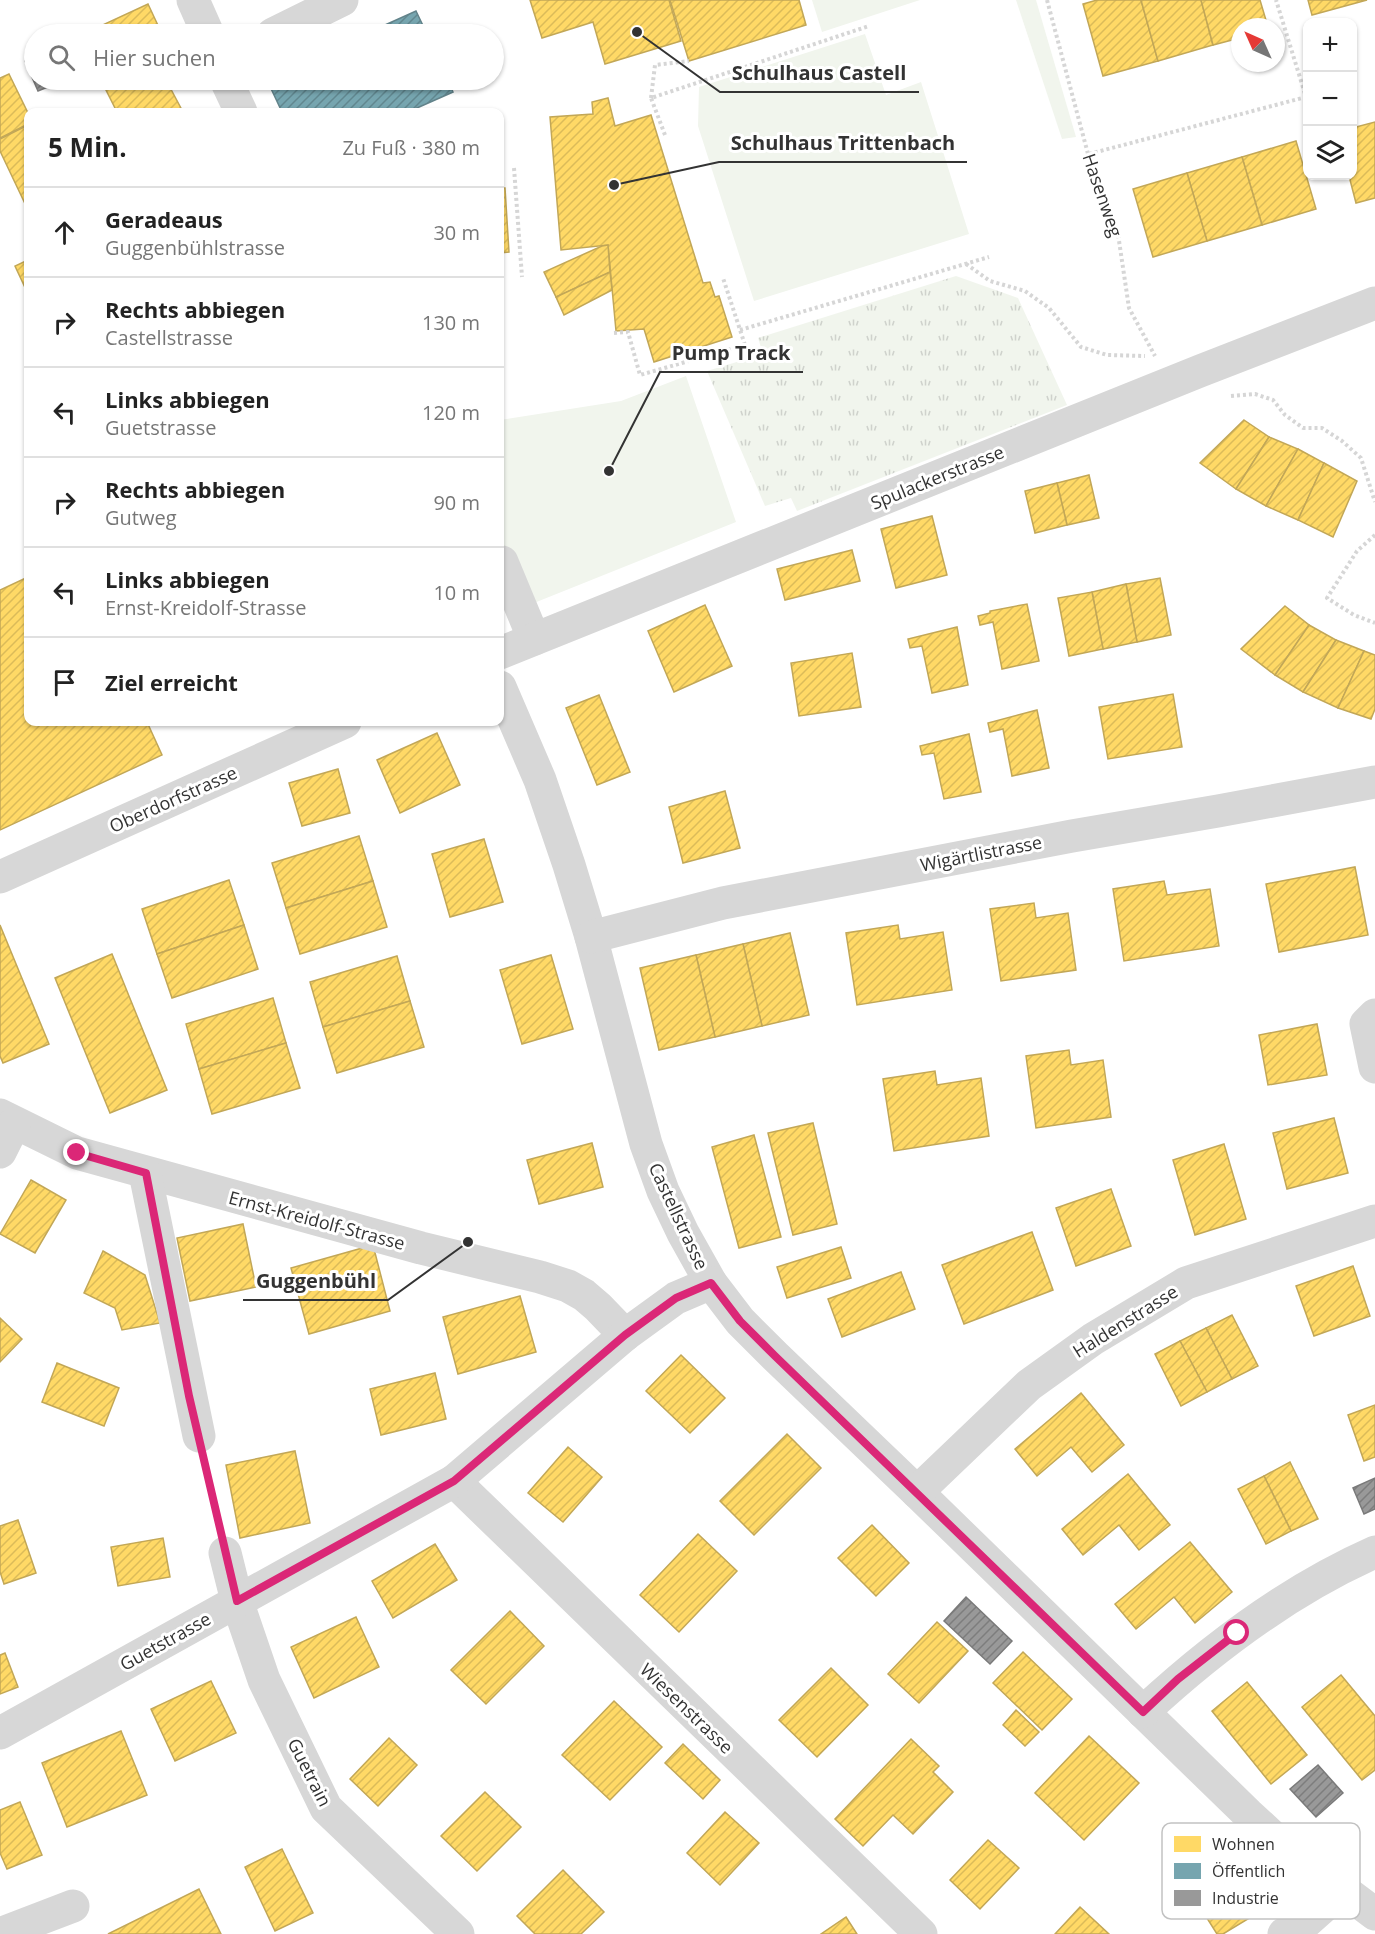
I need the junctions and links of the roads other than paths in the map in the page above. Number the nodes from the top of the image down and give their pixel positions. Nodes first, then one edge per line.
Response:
1 (193, 0) edge
2 (342, 0) edge
3 (204, 24) edge
4 (293, 24) edge
5 (231, 90) edge
6 (239, 108) edge
7 (1375, 303) edge
8 (504, 567) edge
9 (534, 639) junction
10 (504, 651) edge
11 (504, 696) edge
12 (336, 726) edge
13 (1375, 782) edge
14 (0, 877) edge
15 (591, 937) junction
16 (1375, 1015) edge
17 (1375, 1067) edge
18 (5, 1130) edge
19 (146, 1173) junction
20 (1375, 1221) edge
21 (711, 1283) junction
22 (625, 1335) junction
23 (199, 1436) road end
24 (454, 1481) junction
25 (917, 1492) junction
26 (1375, 1552) edge
27 (225, 1553) road end
28 (237, 1601) junction
29 (1143, 1712) junction
30 (0, 1733) edge
31 (1258, 1823) edge
32 (1360, 1903) edge
33 (73, 1906) dead end
34 (1375, 1914) edge
35 (1309, 1919) edge
36 (0, 1934) edge
37 (458, 1934) edge
38 (921, 1934) edge
39 (1284, 1934) edge

1 - 3 street
2 - 4 street
5 - 6 street
7 - 9 street, Spulackerstrasse
8 - 9 street
9 - 10 street, Spulackerstrasse
11 - 15 street, Castellstrasse
12 - 14 street, Oberdorfstrasse
13 - 15 street, Wigärtlistrasse
15 - 21 street, Castellstrasse
16 - 17 street
18 - 19 street, Ernst-Kreidolf-Strasse
19 - 22 street, Ernst-Kreidolf-Strasse
19 - 23 street
20 - 25 street, Haldenstrasse
21 - 22 street, Guetstrasse
21 - 25 street, Castellstrasse
22 - 24 street, Guetstrasse
24 - 28 street, Guetstrasse
24 - 38 street, Wiesenstrasse
25 - 29 street, Castellstrasse
26 - 29 street
27 - 28 street, Guetrain
28 - 30 street, Guetstrasse
28 - 37 street, Guetrain
29 - 31 street, Castellstrasse
32 - 34 street, Castellstrasse
33 - 36 street
35 - 39 street

